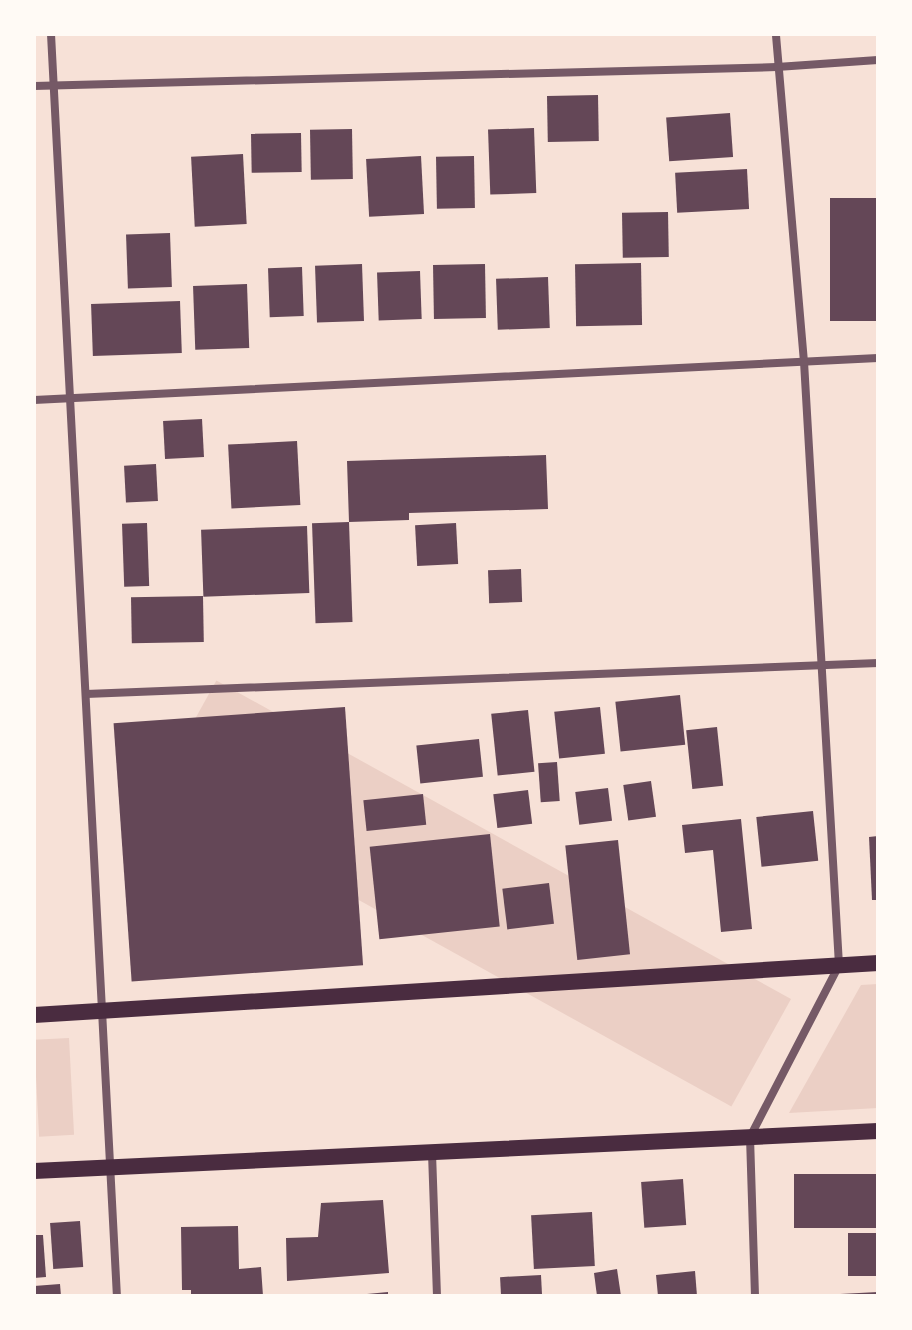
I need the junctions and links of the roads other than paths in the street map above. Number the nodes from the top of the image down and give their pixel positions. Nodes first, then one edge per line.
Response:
1 (51, 34) edge
2 (776, 34) edge
3 (878, 60) edge
4 (777, 67) junction
5 (54, 85) junction
6 (34, 86) edge
7 (878, 358) edge
8 (804, 362) junction
9 (70, 399) junction
10 (34, 400) edge
11 (878, 663) edge
12 (824, 666) junction
13 (86, 694) junction
14 (878, 963) edge
15 (839, 965) junction
16 (102, 1012) junction
17 (34, 1015) edge
18 (878, 1131) edge
19 (750, 1137) junction
20 (432, 1153) junction
21 (110, 1168) junction
22 (34, 1171) edge
23 (117, 1296) edge
24 (437, 1296) edge
25 (755, 1296) edge

1 - 5 street
2 - 4 street
3 - 4 street
4 - 5 street
4 - 8 street
5 - 6 street
5 - 9 street
7 - 8 street
8 - 9 street
8 - 12 street
9 - 10 street
9 - 13 street
11 - 12 street
12 - 13 street
12 - 15 street
13 - 16 street
14 - 15 main road
15 - 16 main road
15 - 19 street
16 - 17 main road
16 - 21 street
18 - 19 main road
19 - 20 main road
19 - 25 street
20 - 21 main road
20 - 24 street
21 - 22 main road
21 - 23 street

